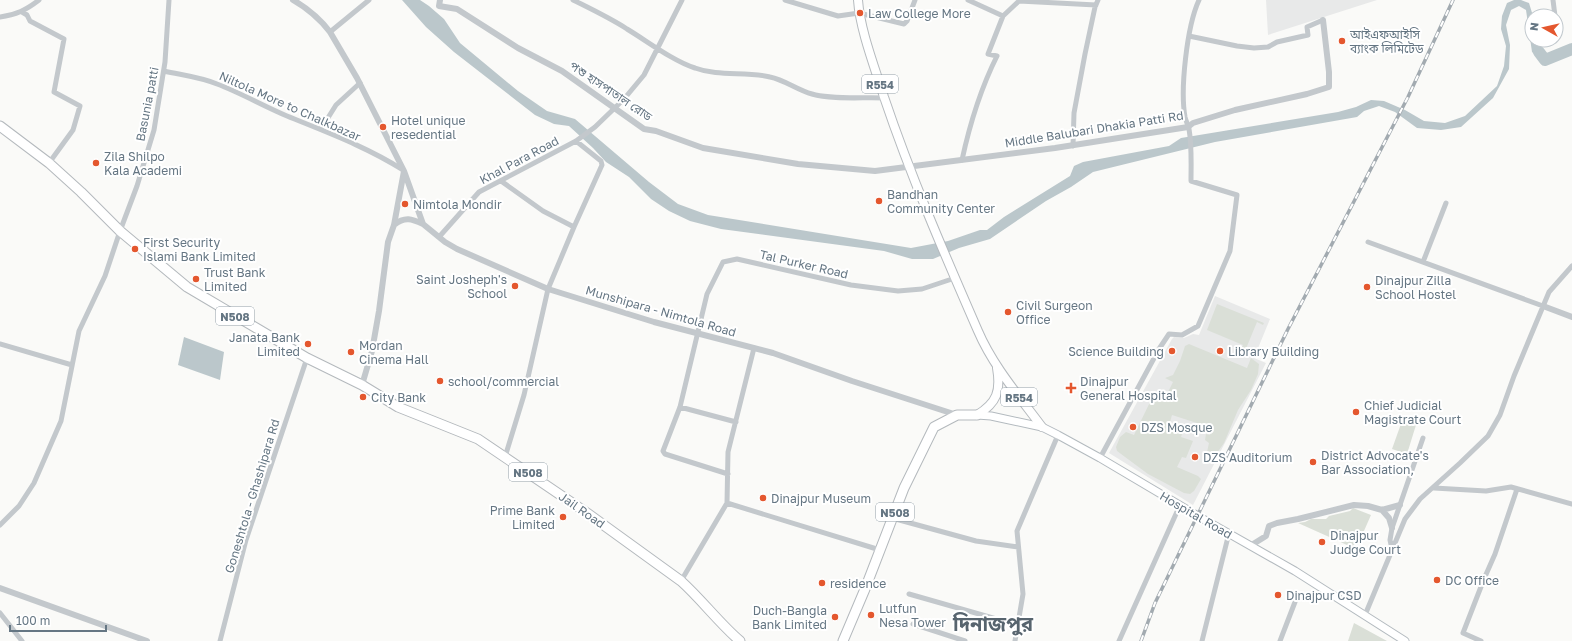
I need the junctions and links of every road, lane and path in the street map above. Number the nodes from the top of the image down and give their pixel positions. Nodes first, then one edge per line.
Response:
1 (39, 0) edge
2 (169, 0) edge
3 (293, 0) edge
4 (369, 0) edge
5 (440, 0) edge
6 (573, 0) edge
7 (682, 0) edge
8 (786, 0) edge
9 (858, 0) edge
10 (915, 0) edge
11 (968, 0) edge
12 (1032, 0) edge
13 (1199, 0) edge
14 (1097, 3) edge
15 (22, 12) junction
16 (860, 14) junction
17 (1003, 16) junction
18 (0, 17) edge
19 (1323, 20) joint
20 (330, 32) junction
21 (1189, 36) junction
22 (658, 49) junction
23 (164, 71) junction
24 (360, 83) junction
25 (885, 98) junction
26 (615, 108) junction
27 (0, 126) edge
28 (1188, 127) junction
29 (321, 129) junction
30 (577, 140) junction
31 (1073, 146) junction
32 (962, 160) junction
33 (49, 163) junction
34 (909, 166) junction
35 (404, 171) junction
36 (501, 181) junction
37 (1446, 203) dead end
38 (423, 224) junction
39 (394, 225) junction
40 (574, 227) junction
41 (120, 231) junction
42 (439, 237) junction
43 (1368, 242) dead end
44 (1423, 262) junction
45 (1572, 266) edge
46 (955, 278) junction
47 (548, 289) junction
48 (1543, 306) junction
49 (1572, 317) edge
50 (698, 333) junction
51 (0, 344) edge
52 (754, 348) junction
53 (306, 358) junction
54 (72, 365) junction
55 (997, 367) junction
56 (362, 385) junction
57 (680, 407) junction
58 (957, 415) junction
59 (977, 415) junction
60 (736, 422) junction
61 (1042, 427) junction
62 (1058, 435) junction
63 (1423, 438) dead end
64 (505, 457) junction
65 (1100, 458) junction
66 (728, 474) junction
67 (1434, 488) junction
68 (1517, 489) junction
69 (727, 503) junction
70 (1572, 504) edge
71 (1180, 505) junction
72 (1400, 505) junction
73 (1382, 510) junction
74 (892, 518) junction
75 (0, 525) edge
76 (1392, 528) junction
77 (1228, 534) junction
78 (1250, 546) junction
79 (1018, 547) junction
80 (880, 550) junction
81 (1392, 550) junction
82 (681, 581) junction
83 (0, 588) edge
84 (909, 594) dead end
85 (1295, 602) dead end
86 (0, 612) edge
87 (1365, 616) junction
88 (912, 624) dead end
89 (1018, 625) junction
90 (22, 641) edge
91 (147, 641) edge
92 (220, 641) edge
93 (740, 641) edge
94 (843, 641) edge
95 (965, 641) edge
96 (1015, 641) edge
97 (1120, 641) edge
98 (1202, 641) edge
99 (1280, 641) edge
100 (1405, 641) edge
101 (1481, 641) edge

1 - 15 street
2 - 23 street, Basunia patti
3 - 20 street
4 - 20 street
5 - 26 street, পশু হাসপাতাল রোড
6 - 22 street
7 - 22 street, Khal Para Road
8 - 16 street
9 - 16 main road, R554
10 - 16 street
11 - 17 street
12 - 14 street
12 - 17 street
13 - 21 street
14 - 31 street
15 - 18 street
15 - 33 street
16 - 25 main road, R554
17 - 32 street
19 - 21 street
19 - 28 street, Middle Balubari Dhakia Patti Rd
20 - 24 street
21 - 28 street
22 - 25 street
22 - 26 street, Khal Para Road
23 - 29 street, Niltola More to Chalkbazar
23 - 41 street, Basunia patti
24 - 29 street
24 - 35 street
25 - 34 main road, R554
26 - 30 street, Khal Para Road
26 - 34 street, পশু হাসপাতাল রোড
27 - 33 highway, N508
28 - 31 street, Middle Balubari Dhakia Patti Rd
28 - 65 street
29 - 35 street, Niltola More to Chalkbazar
30 - 36 street, Khal Para Road
30 - 40 street
31 - 32 street, Middle Balubari Dhakia Patti Rd
32 - 34 street, Middle Balubari Dhakia Patti Rd
33 - 41 highway, N508
34 - 46 main road, R554
35 - 38 street
35 - 39 street
36 - 40 street
36 - 42 street, Khal Para Road
37 - 44 street
38 - 39 street
38 - 42 street, Munshipara - Nimtola Road
39 - 56 street
40 - 47 street
41 - 53 highway, N508
41 - 54 street, Basunia patti
42 - 47 street, Munshipara - Nimtola Road
43 - 44 street
44 - 48 street
45 - 48 street
46 - 50 street, Tal Purker Road
46 - 55 main road, R554
47 - 50 street, Munshipara - Nimtola Road
47 - 64 street
48 - 49 street
48 - 67 street
50 - 52 street, Munshipara - Nimtola Road
50 - 57 street
51 - 54 street
52 - 58 street, Munshipara - Nimtola Road
52 - 60 street
53 - 56 highway, N508
53 - 92 street, Goneshtola - Ghashipara Rd
54 - 75 street, Basunia patti
55 - 59 main road, R554
55 - 61 main road, R554
56 - 64 highway, Jail Road / N508
57 - 60 street
57 - 66 street
58 - 59 highway, N508
58 - 74 highway, N508
59 - 61 main road, Hospital Road
60 - 66 street
61 - 62 main road, Hospital Road
62 - 65 main road, Hospital Road
62 - 79 street
63 - 72 street
64 - 82 highway, Jail Road / N508
65 - 71 main road, Hospital Road
66 - 69 street
67 - 68 street
67 - 81 street
68 - 70 street
68 - 101 street
69 - 80 street
69 - 82 street
71 - 77 main road, Hospital Road
71 - 97 street
72 - 73 street
72 - 76 street
73 - 76 street
73 - 78 street
74 - 79 street
74 - 80 highway, N508
76 - 81 street
77 - 78 main road, Hospital Road
77 - 98 street
78 - 87 main road, Hospital Road
79 - 89 street
80 - 94 highway, N508
81 - 87 street
82 - 93 highway, Jail Road / N508
83 - 91 street
84 - 89 street
85 - 99 street
86 - 90 street
87 - 100 main road, Hospital Road
88 - 95 street
89 - 96 street

